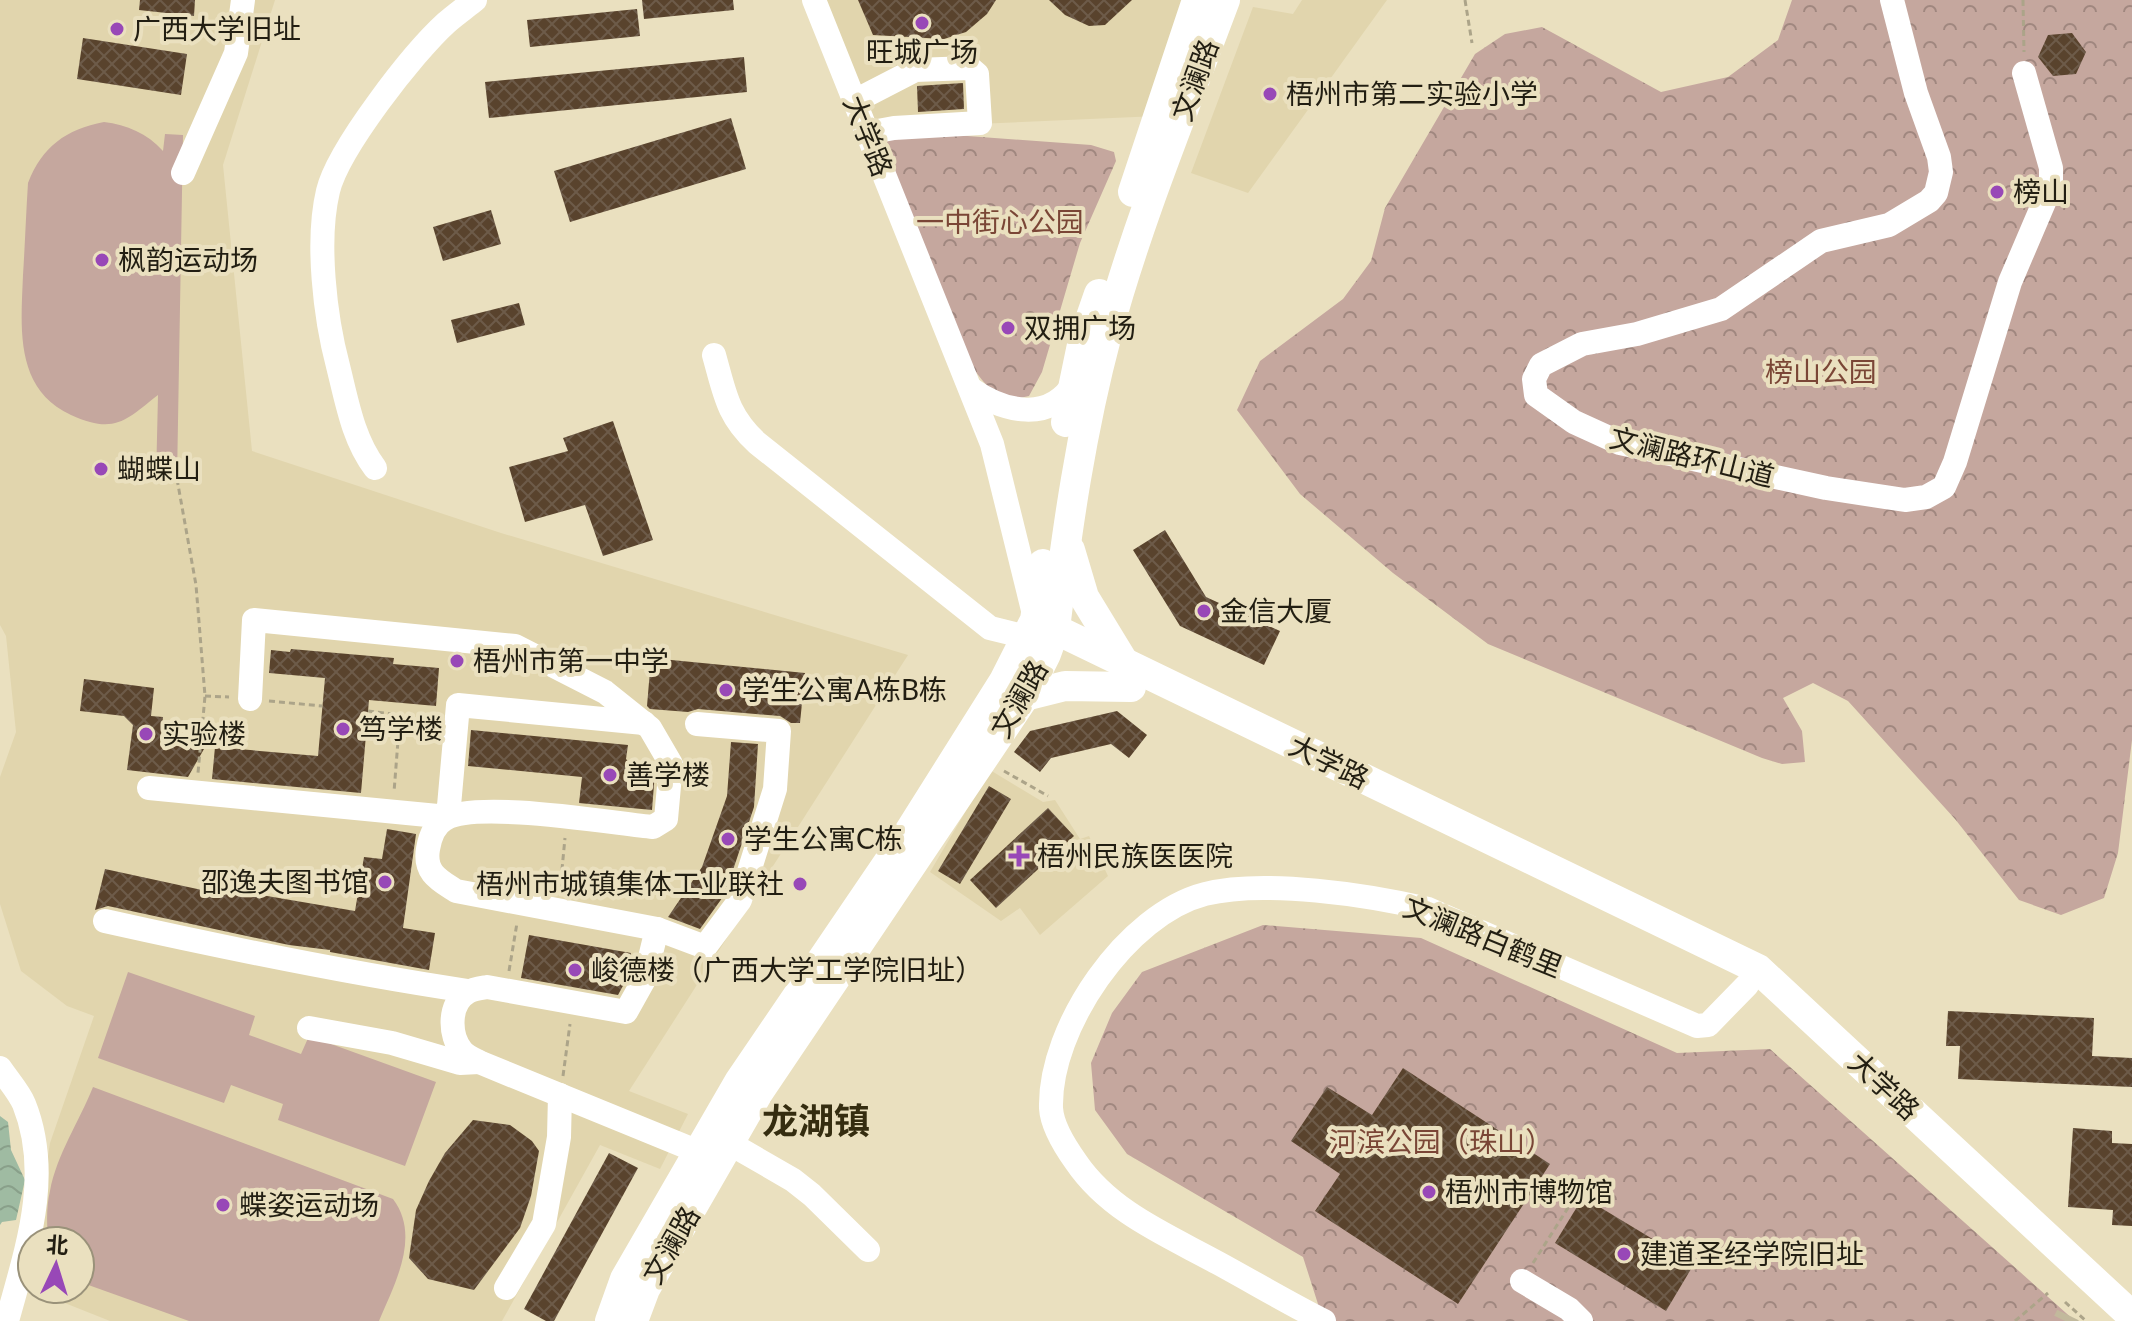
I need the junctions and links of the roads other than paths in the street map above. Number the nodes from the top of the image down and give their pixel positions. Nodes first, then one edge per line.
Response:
1 (243, 0) edge
2 (475, 0) edge
3 (814, 0) edge
4 (1197, 0) edge
5 (1225, 0) edge
6 (1892, 0) edge
7 (2024, 73) road end
8 (855, 101) junction
9 (867, 133) junction
10 (183, 173) dead end
11 (714, 355) dead end
12 (1074, 383) junction
13 (971, 389) junction
14 (375, 468) dead end
15 (1067, 535) junction
16 (1041, 633) junction
17 (1127, 674) junction
18 (1025, 696) junction
19 (250, 699) road end
20 (644, 723) junction
21 (697, 724) dead end
22 (149, 788) dead end
23 (448, 817) junction
24 (105, 921) dead end
25 (657, 929) junction
26 (1747, 985) junction
27 (468, 991) junction
28 (309, 1028) dead end
29 (479, 1062) junction
30 (0, 1068) edge
31 (560, 1095) junction
32 (729, 1143) junction
33 (699, 1152) junction
34 (868, 1250) dead end
35 (1522, 1281) road end
36 (506, 1288) dead end
37 (2132, 1316) edge
38 (7, 1321) edge
39 (610, 1321) edge
40 (633, 1321) edge
41 (1324, 1321) edge
42 (1581, 1321) edge
43 (2115, 1321) edge

1 - 10 street
2 - 14 street
3 - 8 street, 大学路
4 - 12 main road, 文澜路
5 - 15 main road, 文澜路
6 - 7 street, 文澜路环山道
8 - 9 street, 大学路
8 - 9 street
9 - 13 street, 大学路
11 - 16 street
12 - 13 street
12 - 16 main road, 文澜路
13 - 16 street, 大学路
15 - 16 main road, 文澜路
15 - 17 main road
16 - 17 main road, 大学路
16 - 18 main road, 文澜路
16 - 33 main road, 文澜路
17 - 18 main road
17 - 26 main road, 大学路
17 - 37 main road, 大学路
18 - 32 main road, 文澜路
19 - 20 street
20 - 23 street
20 - 23 street
21 - 25 street
22 - 23 street
23 - 25 street
24 - 27 street
25 - 27 street
26 - 41 street, 文澜路白鹤里
26 - 43 main road, 大学路
27 - 29 street
28 - 29 street
29 - 31 street
30 - 38 street
31 - 33 street
31 - 36 street
32 - 34 street
32 - 40 main road, 文澜路
33 - 39 main road, 文澜路
35 - 42 street

